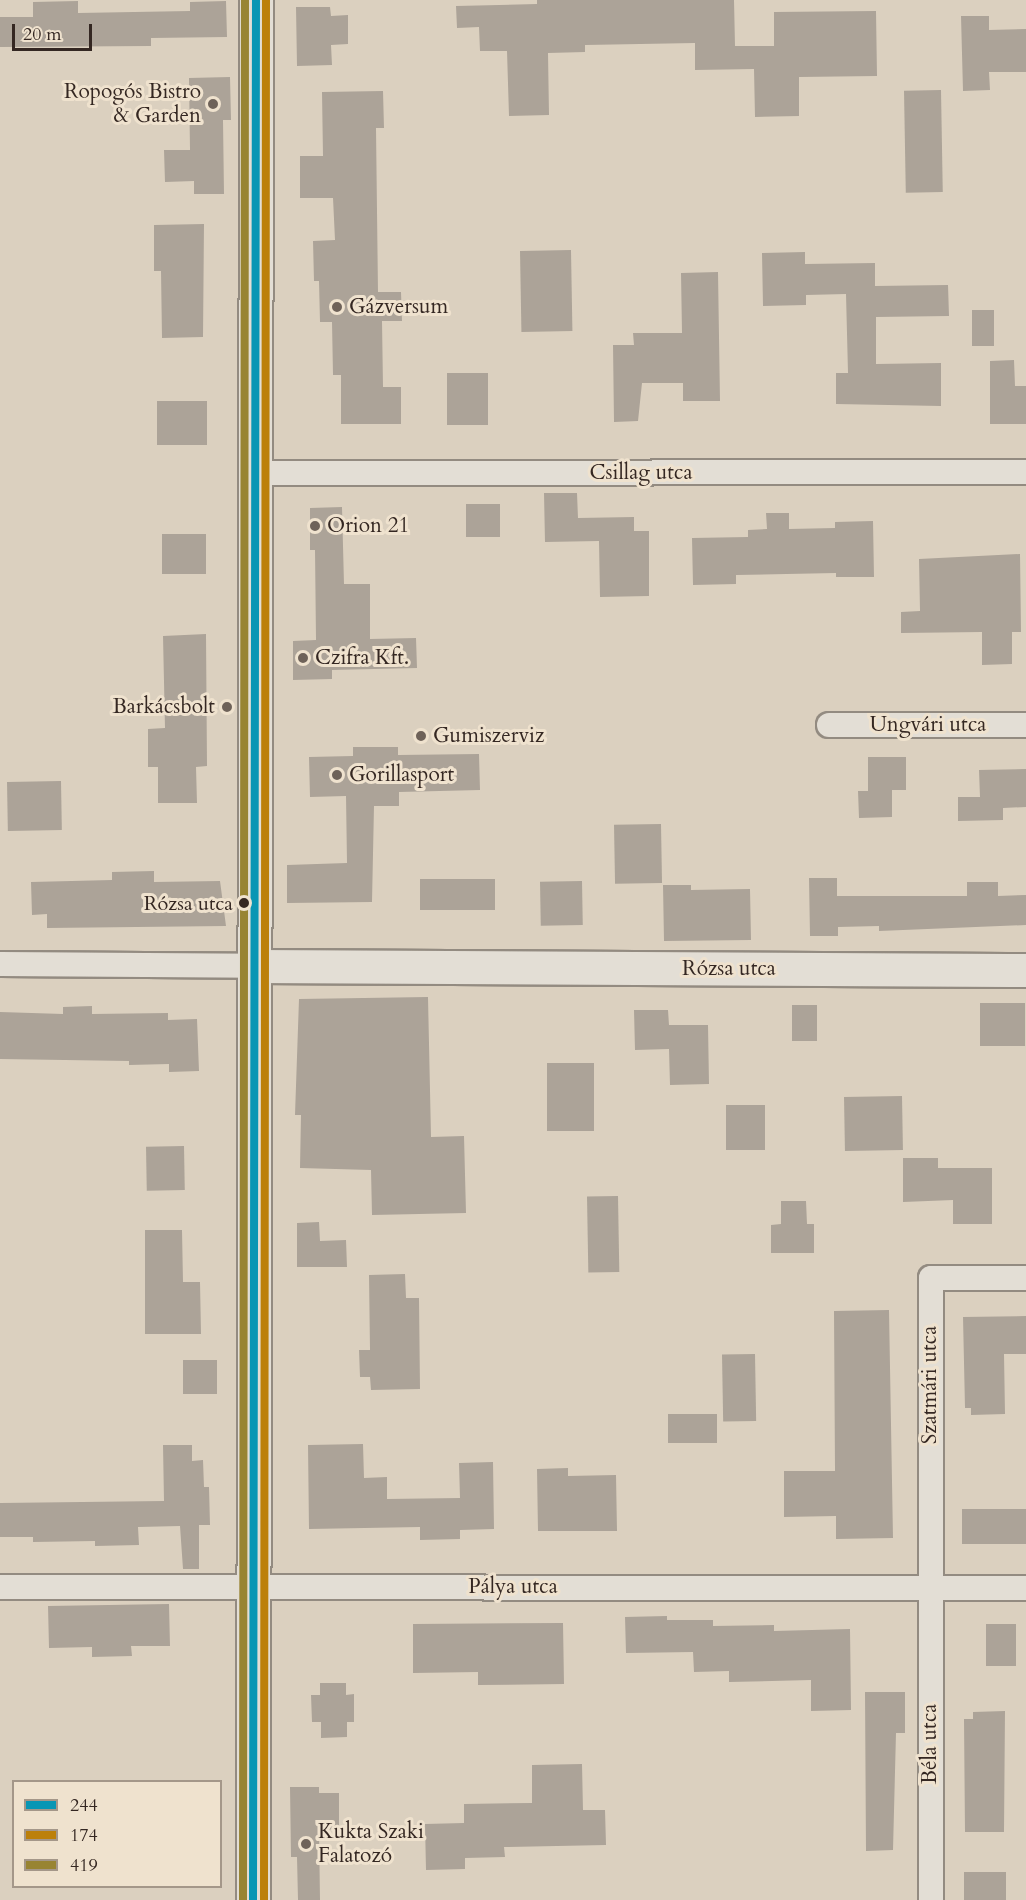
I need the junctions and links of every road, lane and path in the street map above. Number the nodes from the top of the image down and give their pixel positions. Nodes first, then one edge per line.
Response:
1 (256, 0) edge
2 (1026, 472) edge
3 (255, 474) junction
4 (829, 725) dead end
5 (1026, 725) edge
6 (0, 964) edge
7 (255, 966) junction
8 (1026, 970) edge
9 (1026, 1278) edge
10 (0, 1587) edge
11 (253, 1587) junction
12 (930, 1588) junction
13 (1026, 1588) edge
14 (253, 1900) edge
15 (931, 1900) edge

1 - 3 main road
2 - 3 street, Csillag utca
3 - 7 main road
4 - 5 street, Ungvári utca
6 - 7 street, Rózsa utca
7 - 8 main road, Rózsa utca
7 - 11 main road
9 - 12 street, Szatmári utca
10 - 11 street, Pálya utca
11 - 12 street, Pálya utca
11 - 14 main road
12 - 13 street, Pálya utca
12 - 15 street, Béla utca

